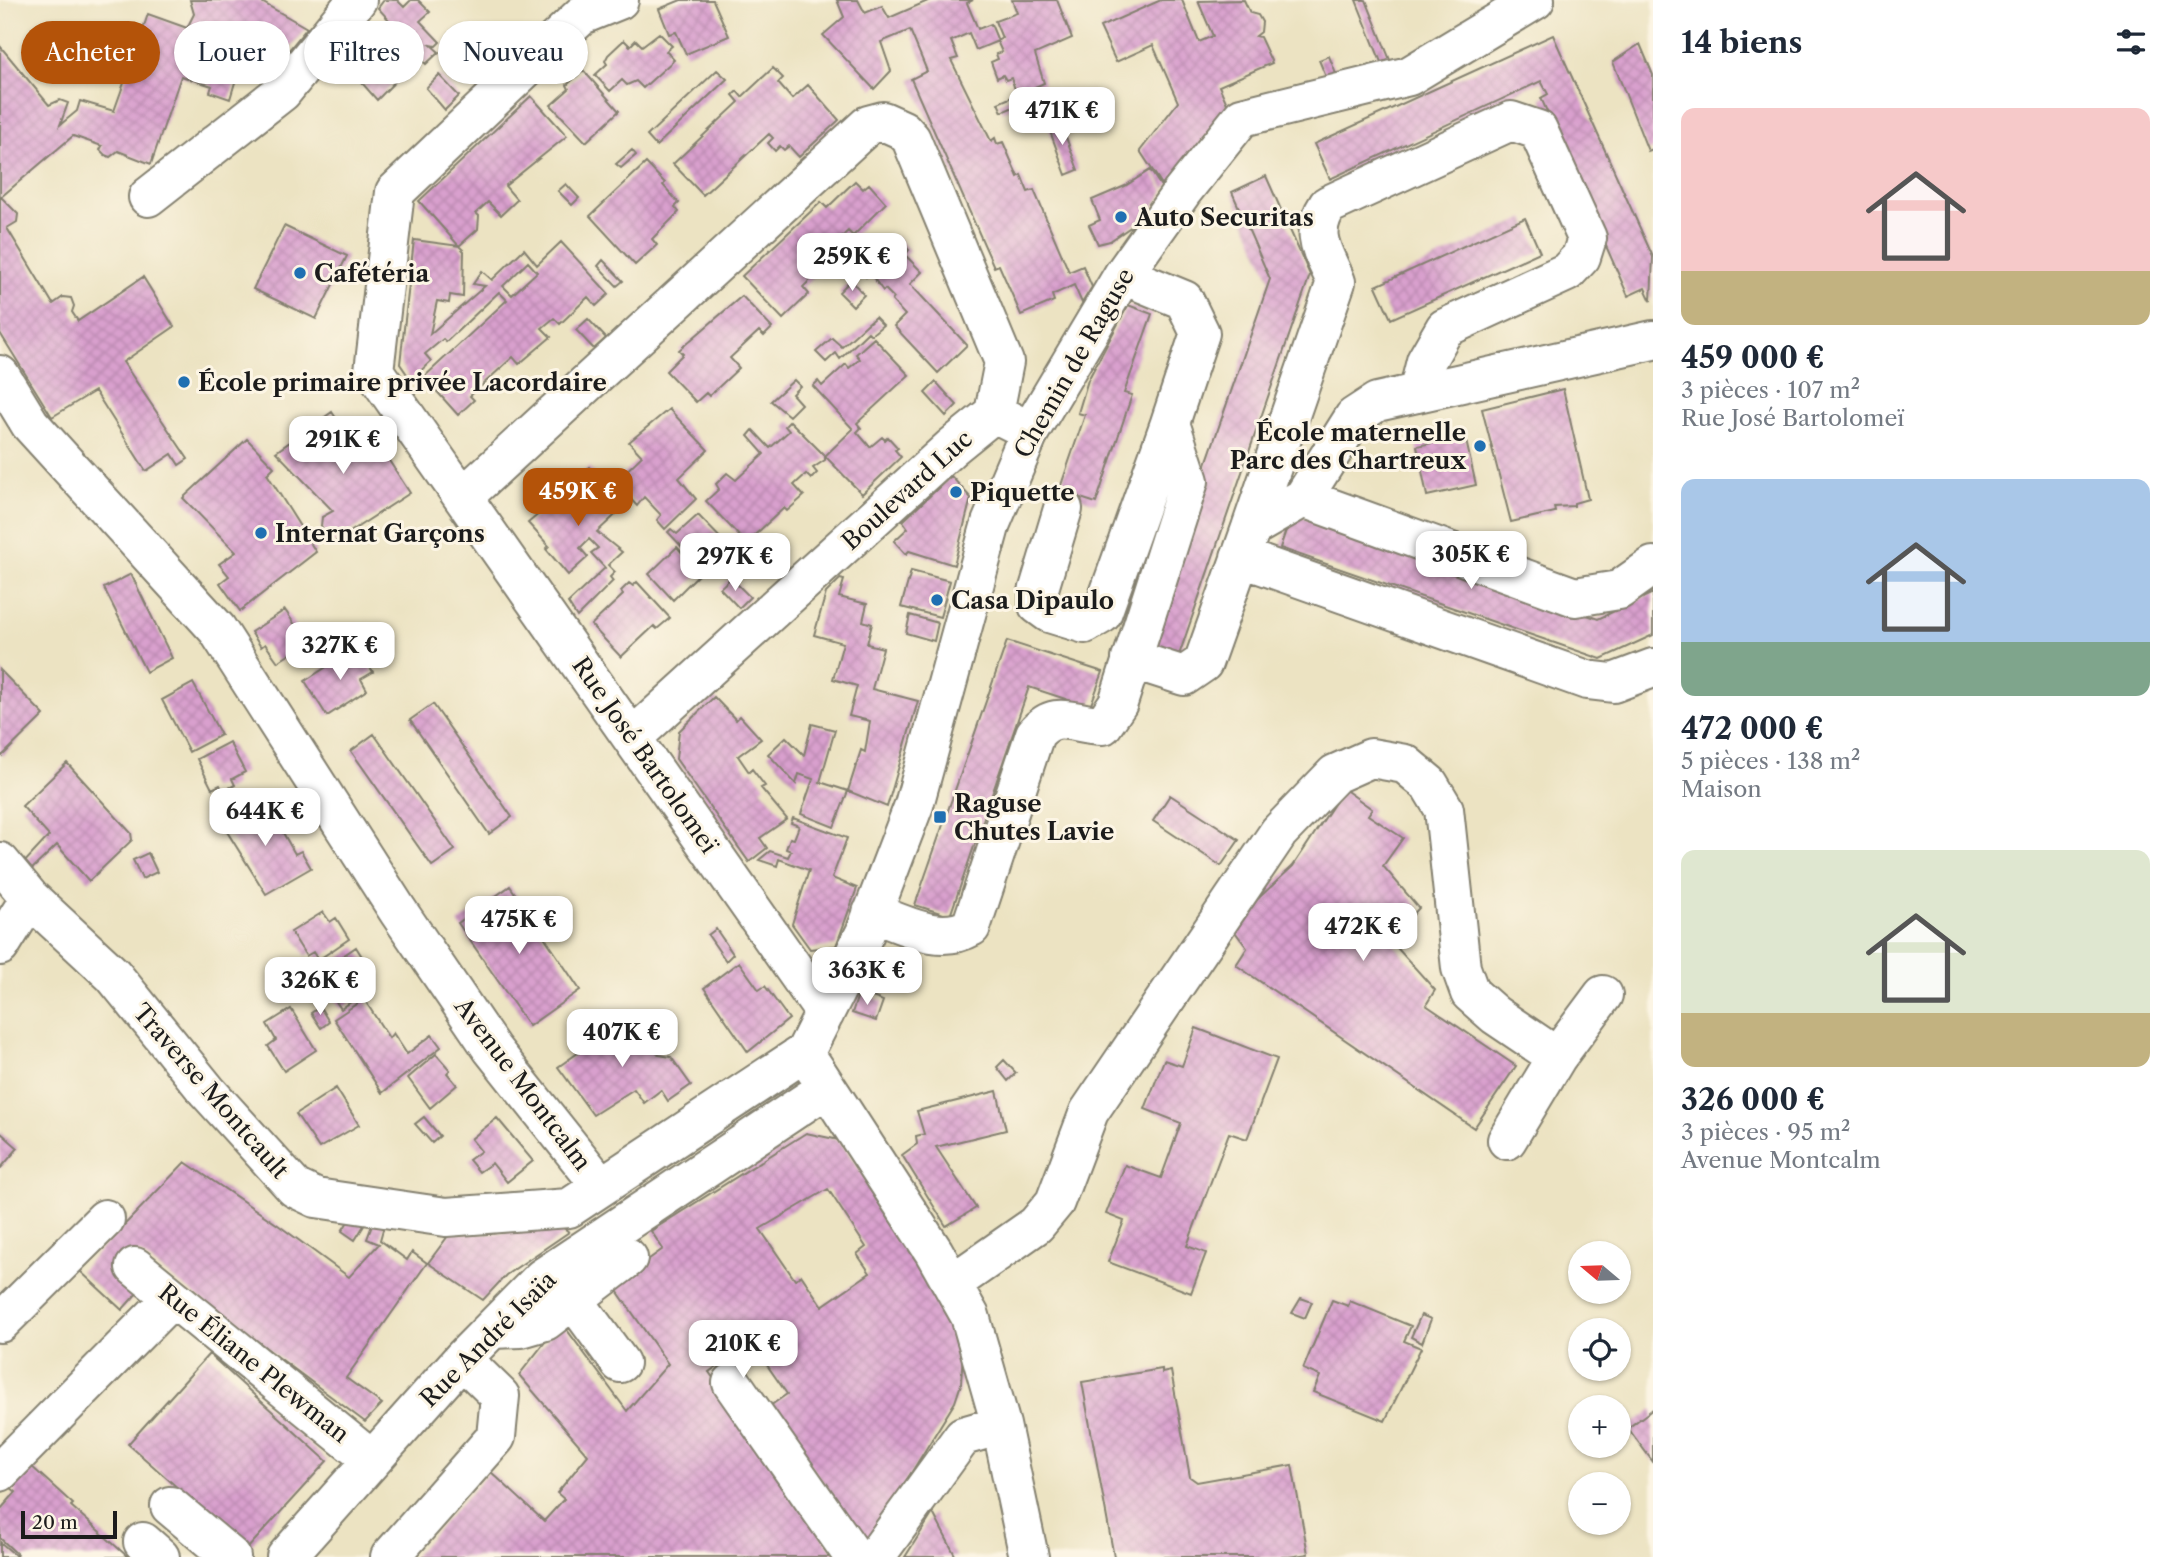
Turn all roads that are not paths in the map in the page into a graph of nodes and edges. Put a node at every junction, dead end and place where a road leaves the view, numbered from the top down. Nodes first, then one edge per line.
1 (357, 0) edge
2 (619, 0) edge
3 (1535, 0) edge
4 (148, 197) dead end
5 (1123, 275) junction
6 (1653, 340) edge
7 (0, 375) edge
8 (1418, 394) junction
9 (994, 413) junction
10 (1170, 423) junction
11 (1030, 431) junction
12 (464, 496) junction
13 (1303, 498) junction
14 (1063, 509) dead end
15 (1245, 542) junction
16 (1653, 566) edge
17 (1132, 659) junction
18 (1653, 668) edge
19 (633, 737) junction
20 (0, 862) edge
21 (30, 898) junction
22 (872, 913) junction
23 (0, 946) edge
24 (1603, 995) dead end
25 (825, 1013) junction
26 (805, 1052) junction
27 (1558, 1057) junction
28 (827, 1088) junction
29 (1507, 1140) dead end
30 (601, 1186) junction
31 (105, 1219) dead end
32 (628, 1258) dead end
33 (135, 1267) dead end
34 (953, 1283) junction
35 (172, 1298) junction
36 (573, 1299) junction
37 (0, 1323) edge
38 (492, 1329) junction
39 (462, 1359) junction
40 (620, 1363) dead end
41 (732, 1382) dead end
42 (1001, 1425) junction
43 (372, 1460) junction
44 (0, 1472) edge
45 (170, 1506) dead end
46 (231, 1557) edge
47 (286, 1557) edge
48 (390, 1557) edge
49 (854, 1557) edge
50 (875, 1557) edge
51 (1029, 1557) edge

1 - 4 street
2 - 12 street, Rue José Bartolomeï
3 - 5 street, Chemin de Raguse
5 - 10 street
5 - 11 street, Chemin de Raguse
6 - 8 street
7 - 30 street, Avenue Montcalm
8 - 13 street
8 - 15 street
9 - 11 street
9 - 12 street
9 - 19 street, Boulevard Luc
10 - 14 street
10 - 17 street
11 - 22 street, Chemin de Raguse
12 - 19 street, Rue José Bartolomeï
13 - 15 street
13 - 16 street
15 - 17 street
15 - 18 street
17 - 22 street
19 - 25 street, Rue José Bartolomeï
20 - 21 street, Traverse Montcault
21 - 23 street
21 - 30 street, Traverse Montcault
22 - 25 street, Chemin de Raguse
24 - 27 street
25 - 26 street, Chemin de Raguse
26 - 28 street
26 - 30 street, Traverse Montcault
27 - 29 street
27 - 34 street
28 - 34 street
28 - 38 street, Rue André Isaïa
31 - 37 street
32 - 36 street
33 - 35 street, Rue Éliane Plewman
34 - 42 street
35 - 43 street, Rue Éliane Plewman
35 - 44 street
36 - 38 street
36 - 40 street
38 - 39 street, Rue André Isaïa
39 - 43 street, Rue André Isaïa
39 - 48 street
41 - 49 street
42 - 50 street
42 - 51 street
43 - 47 street, Rue André Isaïa
45 - 46 street

